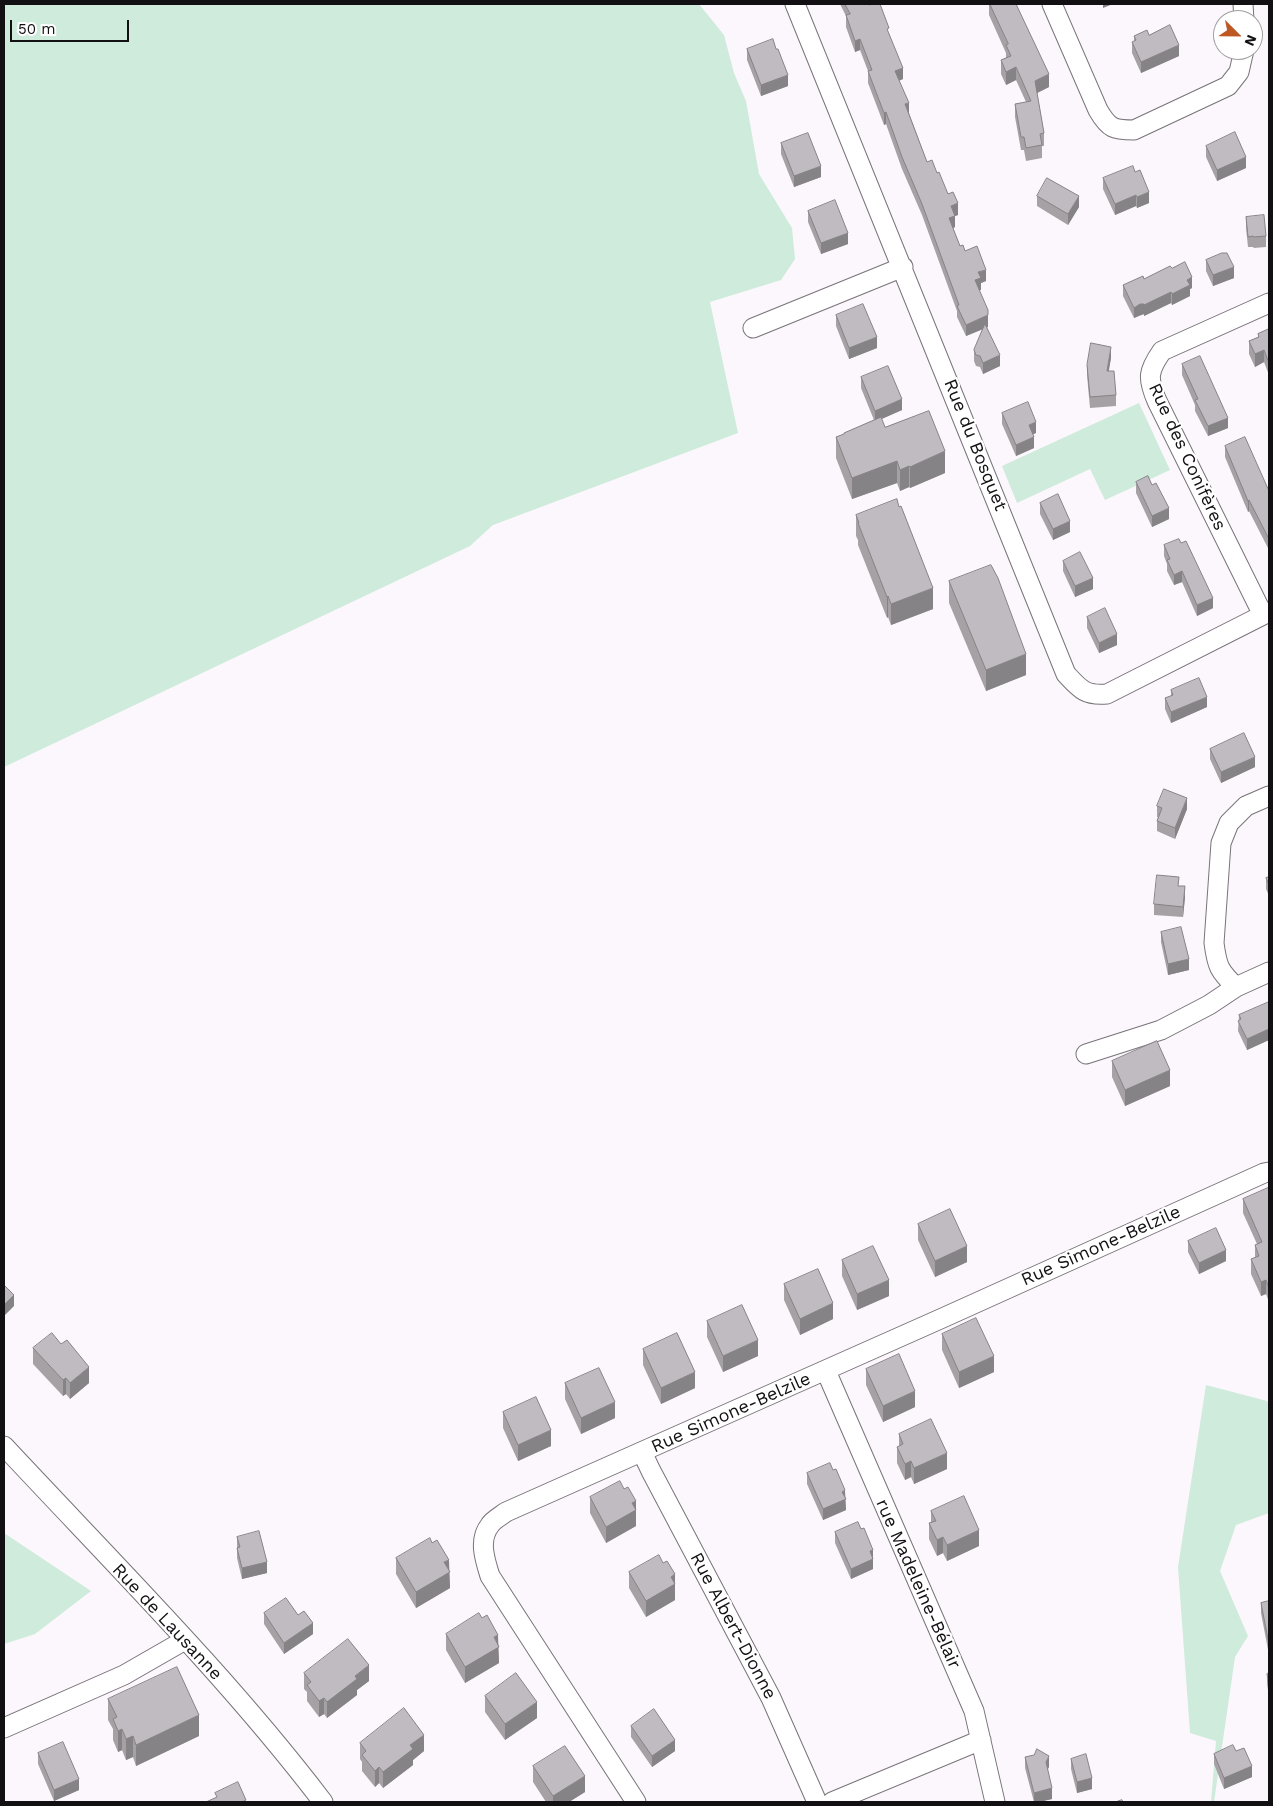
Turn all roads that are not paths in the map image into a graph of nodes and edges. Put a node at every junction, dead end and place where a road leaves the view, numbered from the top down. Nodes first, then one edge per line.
1 (795, 4) edge
2 (1052, 4) edge
3 (1242, 60) edge
4 (903, 267) junction
5 (1269, 303) edge
6 (753, 328) dead end
7 (1266, 613) edge
8 (1269, 796) edge
9 (1269, 972) edge
10 (1236, 987) junction
11 (1086, 1054) dead end
12 (1269, 1172) edge
13 (826, 1371) junction
14 (4, 1446) edge
15 (642, 1452) junction
16 (185, 1640) junction
17 (4, 1728) edge
18 (981, 1740) junction
19 (323, 1802) edge
20 (636, 1802) edge
21 (816, 1802) edge
22 (832, 1802) edge
23 (996, 1802) edge

1 - 4 street, Rue du Bosquet
2 - 3 street
4 - 6 street
4 - 7 street, Rue du Bosquet
5 - 7 street, Rue des Conifères
8 - 10 street
9 - 10 street
10 - 11 street
12 - 13 street, Rue Simone-Belzile
13 - 15 street, Rue Simone-Belzile
13 - 18 street, rue Madeleine-Bélair
14 - 16 street, Rue de Lausanne
15 - 20 street, Rue Simone-Belzile
15 - 21 street, Rue Albert-Dionne
16 - 17 street
16 - 19 street, Rue de Lausanne
18 - 22 street
18 - 23 street, rue Madeleine-Bélair

